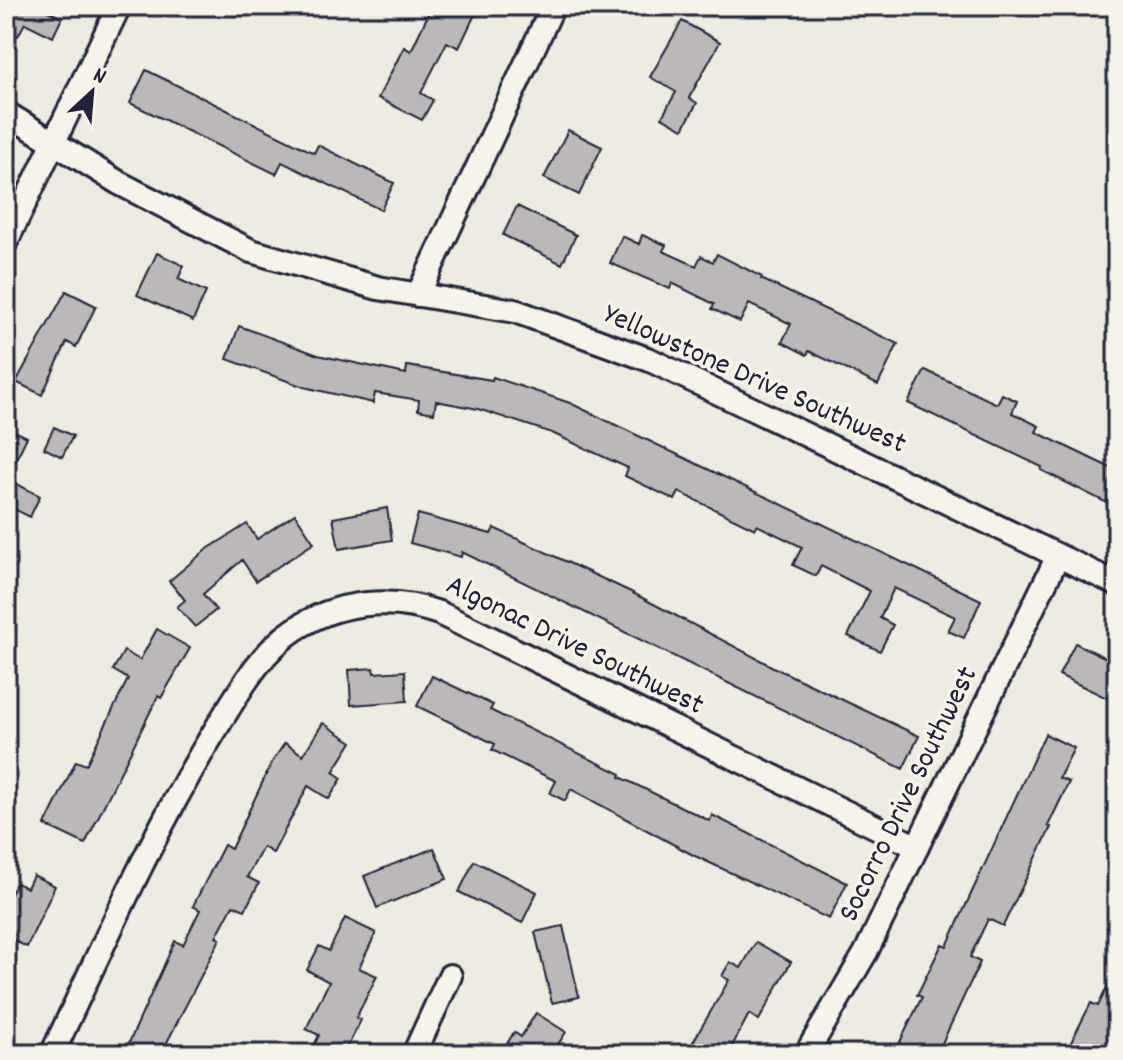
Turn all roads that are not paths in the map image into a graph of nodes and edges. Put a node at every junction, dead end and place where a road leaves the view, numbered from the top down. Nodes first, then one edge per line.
1 (119, 6) edge
2 (553, 6) edge
3 (6, 113) edge
4 (52, 144) junction
5 (6, 242) edge
6 (418, 295) junction
7 (1058, 556) junction
8 (1117, 584) edge
9 (917, 847) junction
10 (450, 976) dead end
11 (52, 1054) edge
12 (414, 1054) edge
13 (806, 1054) edge

1 - 4 street
2 - 6 street
3 - 4 street, Yellowstone Drive Southwest
4 - 5 street
4 - 6 street, Yellowstone Drive Southwest
6 - 7 street, Yellowstone Drive Southwest
7 - 8 street, Yellowstone Drive Southwest
7 - 9 street, Socorro Drive Southwest
9 - 11 street, Algonac Drive Southwest
9 - 13 street, Socorro Drive Southwest
10 - 12 street

